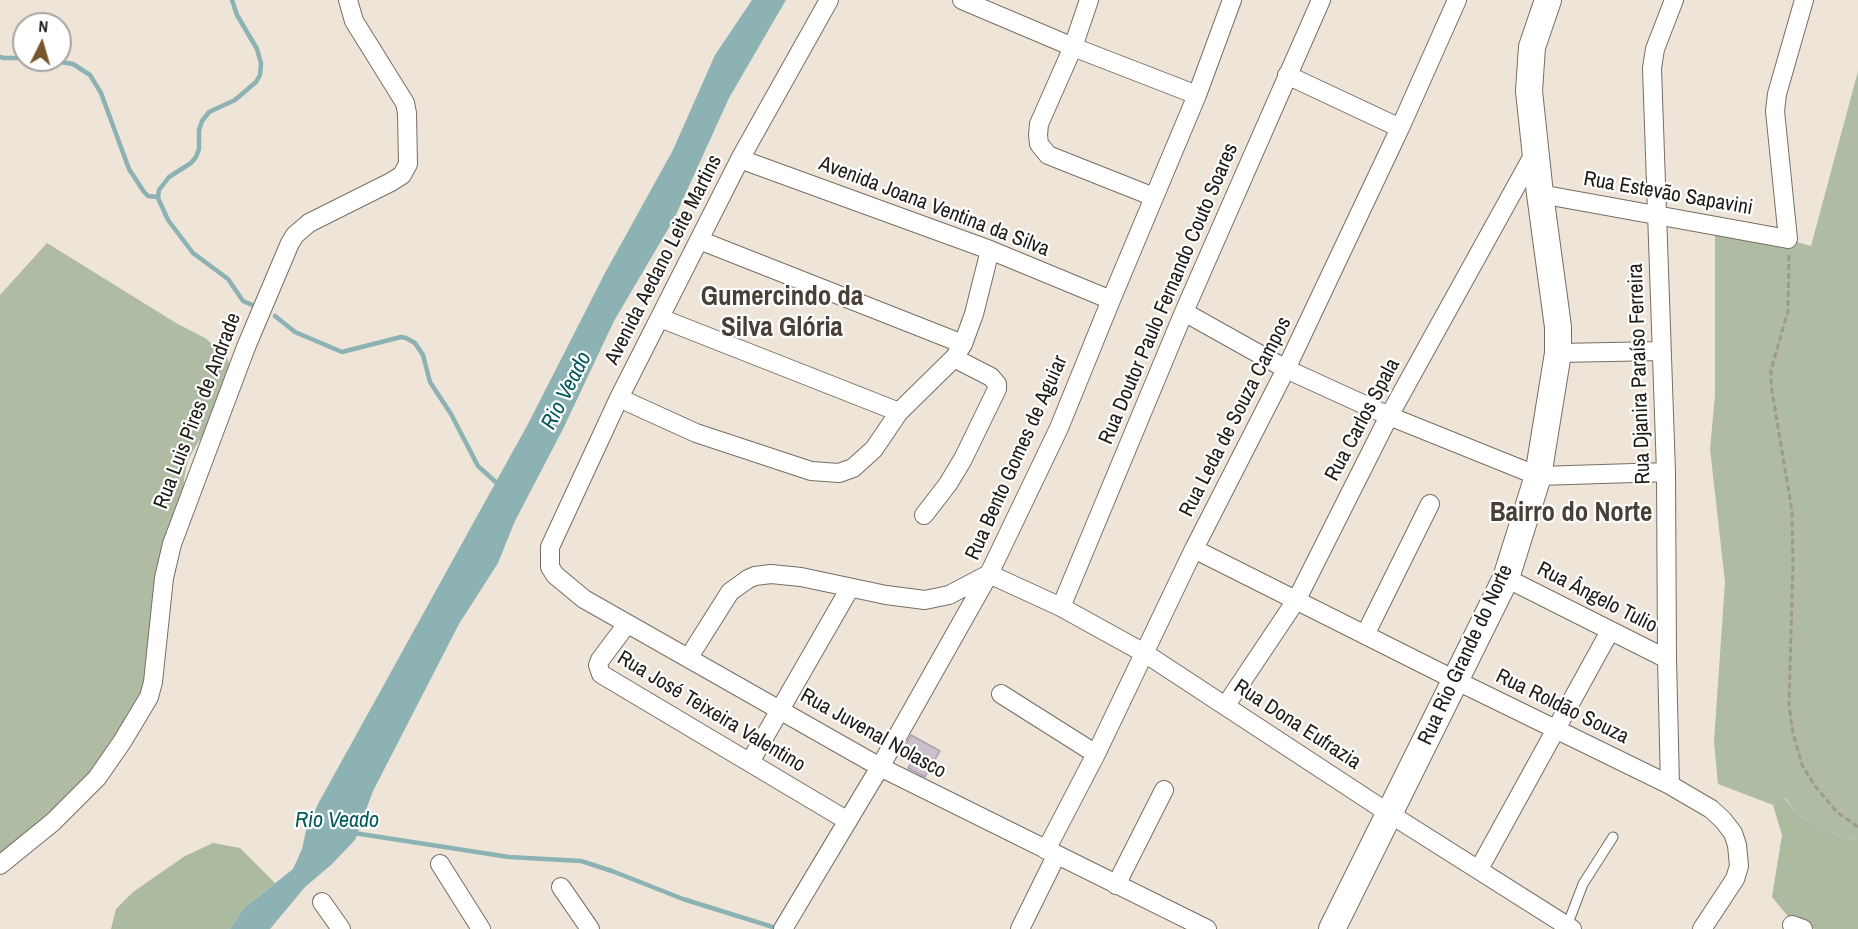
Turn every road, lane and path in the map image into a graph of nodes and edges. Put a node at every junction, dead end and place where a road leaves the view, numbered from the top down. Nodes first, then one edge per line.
1 (348, 0) edge
2 (829, 0) edge
3 (1089, 0) edge
4 (1232, 0) edge
5 (1321, 0) edge
6 (1457, 0) edge
7 (1548, 0) edge
8 (1674, 0) edge
9 (1804, 0) edge
10 (967, 1) edge
11 (1073, 47) junction
12 (1287, 75) junction
13 (1197, 95) junction
14 (1400, 128) junction
15 (1535, 152) junction
16 (740, 159) junction
17 (1540, 194) junction
18 (1154, 197) junction
19 (1658, 215) junction
20 (1788, 238) junction
21 (699, 240) junction
22 (990, 250) junction
23 (1111, 300) junction
24 (1184, 312) junction
25 (660, 318) junction
26 (958, 351) junction
27 (1661, 351) junction
28 (1558, 353) junction
29 (1286, 369) junction
30 (619, 398) junction
31 (899, 412) junction
32 (1389, 416) junction
33 (1666, 472) junction
34 (1538, 476) junction
35 (1430, 504) dead end
36 (924, 514) dead end
37 (550, 547) joint
38 (1194, 549) junction
39 (989, 574) junction
40 (1506, 578) junction
41 (850, 588) junction
42 (1297, 599) junction
43 (1061, 607) junction
44 (627, 624) junction
45 (1610, 631) junction
46 (1365, 635) junction
47 (1146, 654) junction
48 (689, 657) junction
49 (1667, 659) junction
50 (1455, 680) junction
51 (1001, 694) dead end
52 (1226, 705) junction
53 (781, 709) junction
54 (1556, 730) junction
55 (1096, 754) junction
56 (750, 762) junction
57 (880, 767) junction
58 (1670, 785) junction
59 (1164, 790) dead end
60 (1390, 814) junction
61 (849, 821) junction
62 (1858, 826) edge
63 (1613, 837) dead end
64 (1051, 853) junction
65 (440, 864) dead end
66 (0, 865) edge
67 (1479, 869) junction
68 (1116, 885) junction
69 (561, 886) dead end
70 (322, 902) dead end
71 (1569, 927) edge
72 (341, 929) edge
73 (481, 929) edge
74 (590, 929) edge
75 (783, 929) edge
76 (1020, 929) edge
77 (1207, 929) edge
78 (1332, 929) edge
79 (1702, 929) edge

1 - 66 street, Rua Luis Pires de Andrade
2 - 16 street, Avenida Aedano Leite Martins
3 - 11 street
4 - 13 street, Rua Bento Gomes de Aguiar
5 - 12 street, Rua Doutor Paulo Fernando Couto Soares
6 - 14 street, Rua Leda de Souza Campos
7 - 15 main road, Rua Rio Grande do Norte
8 - 19 street, Rua Djanira Paraíso Ferreira
9 - 20 street
10 - 11 street
11 - 13 street
11 - 18 street
12 - 14 street
12 - 24 street, Rua Doutor Paulo Fernando Couto Soares
13 - 18 street, Rua Bento Gomes de Aguiar
14 - 29 street, Rua Leda de Souza Campos
15 - 17 main road, Rua Rio Grande do Norte
15 - 32 street, Rua Carlos Spala
16 - 21 street, Avenida Aedano Leite Martins
16 - 22 street, Avenida Joana Ventina da Silva
17 - 19 street, Rua Estevão Sapavini
17 - 28 main road, Rua Rio Grande do Norte
18 - 23 street, Rua Bento Gomes de Aguiar
19 - 20 street, Rua Estevão Sapavini
19 - 27 street, Rua Djanira Paraíso Ferreira
20 - 62 path
21 - 25 street, Avenida Aedano Leite Martins
21 - 26 street
22 - 23 street, Avenida Joana Ventina da Silva
22 - 26 street
23 - 39 street, Rua Bento Gomes de Aguiar
24 - 29 street
24 - 43 street, Rua Doutor Paulo Fernando Couto Soares
25 - 30 street, Avenida Aedano Leite Martins
25 - 31 street
26 - 31 street
26 - 36 street
27 - 28 street
27 - 33 street, Rua Djanira Paraíso Ferreira
28 - 34 main road, Rua Rio Grande do Norte
29 - 32 street
29 - 38 street, Rua Leda de Souza Campos
30 - 31 street
30 - 37 street, Avenida Aedano Leite Martins
32 - 34 street
32 - 42 street, Rua Carlos Spala
33 - 34 street
33 - 49 street, Rua Djanira Paraíso Ferreira
34 - 40 main road, Rua Rio Grande do Norte
35 - 46 street
37 - 44 street, Rua Juvenal Nolasco
38 - 42 street, Rua Roldão Souza
38 - 47 street, Rua Leda de Souza Campos
39 - 41 street
39 - 43 street, Rua Dona Eufrazia
39 - 57 street, Rua Bento Gomes de Aguiar
40 - 45 street, Rua Ângelo Tulio
40 - 50 main road, Rua Rio Grande do Norte
41 - 48 street
41 - 53 street
42 - 46 street, Rua Roldão Souza
42 - 52 street, Rua Carlos Spala
43 - 47 street, Rua Dona Eufrazia
44 - 48 street, Rua Juvenal Nolasco
44 - 56 street, Rua José Teixeira Valentino
45 - 49 street, Rua Ângelo Tulio
45 - 54 street
46 - 50 street, Rua Roldão Souza
47 - 52 street, Rua Dona Eufrazia
47 - 55 street, Rua Leda de Souza Campos
48 - 53 street, Rua Juvenal Nolasco
49 - 58 street, Rua Djanira Paraíso Ferreira
50 - 54 street, Rua Roldão Souza
50 - 60 main road, Rua Rio Grande do Norte
51 - 55 street
52 - 60 street, Rua Dona Eufrazia
53 - 56 street
53 - 57 street, Rua Juvenal Nolasco
54 - 58 street, Rua Roldão Souza
54 - 67 street
55 - 64 street, Rua Leda de Souza Campos
56 - 61 street, Rua José Teixeira Valentino
57 - 61 street, Rua Bento Gomes de Aguiar
57 - 64 street, Rua Juvenal Nolasco
58 - 79 street, Rua Roldão Souza
59 - 68 street
60 - 67 street, Rua Dona Eufrazia
60 - 78 main road, Rua Rio Grande do Norte
61 - 75 street, Rua Bento Gomes de Aguiar
63 - 71 lane
64 - 68 street, Rua Juvenal Nolasco
64 - 76 street, Rua Leda de Souza Campos
65 - 73 street
67 - 71 street, Rua Dona Eufrazia
68 - 77 street, Rua Juvenal Nolasco
69 - 74 street
70 - 72 street

